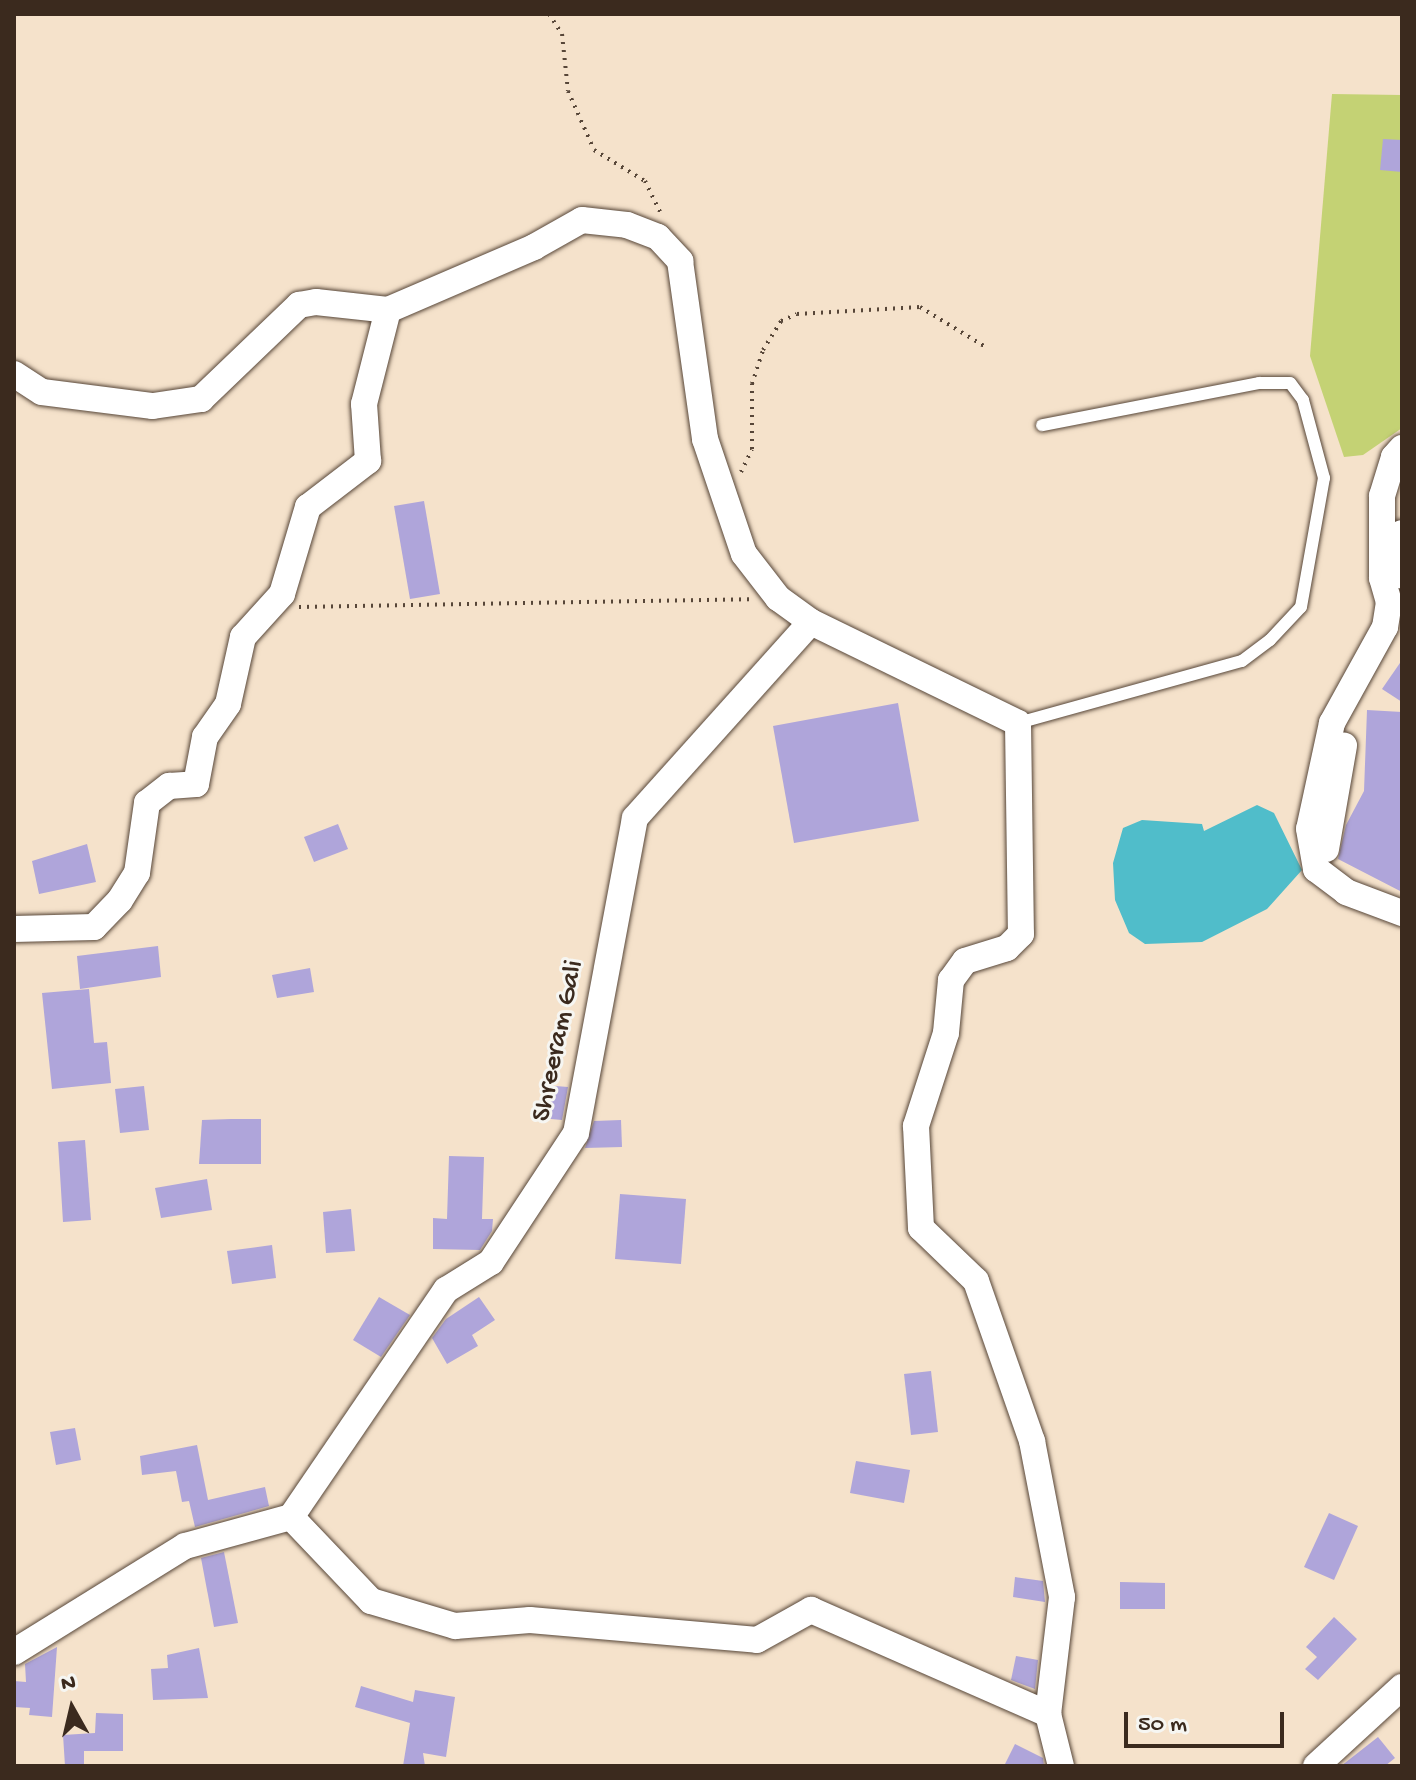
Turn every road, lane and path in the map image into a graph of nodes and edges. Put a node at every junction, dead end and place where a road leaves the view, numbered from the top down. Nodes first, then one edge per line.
1 (549, 14) edge
2 (658, 237) junction
3 (388, 310) junction
4 (984, 346) dead end
5 (14, 374) edge
6 (1042, 425) dead end
7 (1402, 448) edge
8 (726, 503) junction
9 (1402, 533) edge
10 (1402, 576) edge
11 (778, 598) junction
12 (273, 607) junction
13 (811, 622) junction
14 (1402, 629) edge
15 (1018, 723) junction
16 (1326, 849) dead end
17 (1402, 913) edge
18 (14, 929) edge
19 (291, 1517) junction
20 (14, 1652) edge
21 (1402, 1687) edge
22 (1048, 1714) junction
23 (1061, 1766) edge
24 (1316, 1766) edge

1 - 2 path
2 - 3 street
2 - 8 street
3 - 5 street
3 - 12 street
4 - 8 path
6 - 15 lane
7 - 17 street
8 - 11 street
9 - 10 street
11 - 12 path
11 - 13 street
12 - 18 street
13 - 15 street
13 - 19 street, Shreeram Gali
14 - 16 street
15 - 22 street
19 - 20 street
19 - 22 street
21 - 24 street
22 - 23 street

